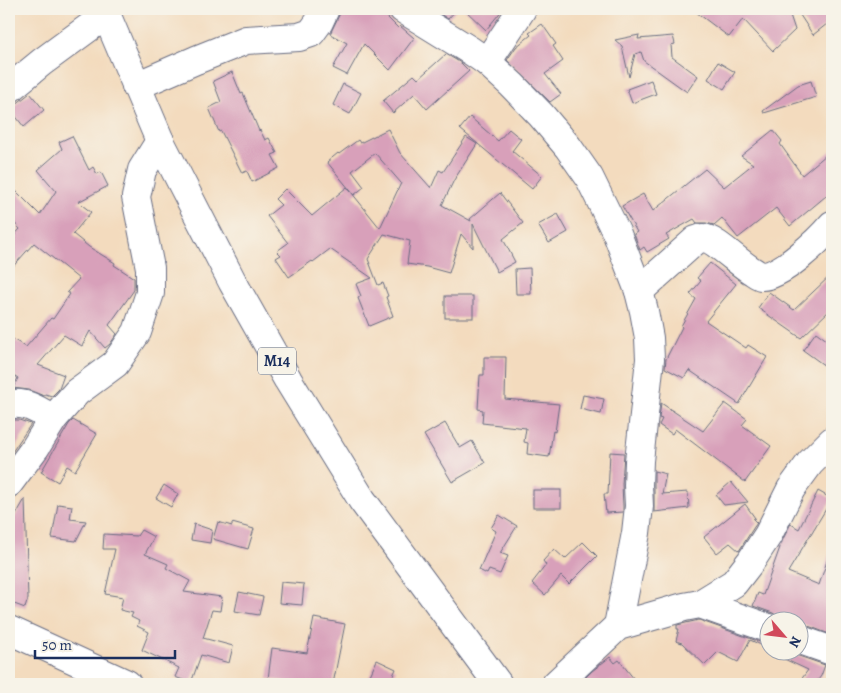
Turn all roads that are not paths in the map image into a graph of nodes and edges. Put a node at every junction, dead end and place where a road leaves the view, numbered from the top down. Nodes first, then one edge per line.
1 (325, 9) edge
2 (403, 9) edge
3 (522, 9) edge
4 (105, 12) edge
5 (487, 62) junction
6 (136, 86) junction
7 (9, 89) edge
8 (160, 141) junction
9 (832, 225) edge
10 (639, 291) junction
11 (9, 405) edge
12 (53, 419) junction
13 (832, 441) edge
14 (9, 483) edge
15 (700, 604) junction
16 (758, 624) edge
17 (618, 626) junction
18 (9, 630) edge
19 (808, 643) edge
20 (832, 651) edge
21 (127, 684) edge
22 (498, 684) edge
23 (556, 684) edge

1 - 6 main road
2 - 5 main road
3 - 5 main road
4 - 6 main road, M14
4 - 7 main road
5 - 10 main road
6 - 8 main road, M14
8 - 12 main road
8 - 22 main road, M14
9 - 10 main road
10 - 17 main road
11 - 12 main road
12 - 14 main road
13 - 15 main road
15 - 16 main road
15 - 17 main road
17 - 23 main road
18 - 21 main road
19 - 20 main road

